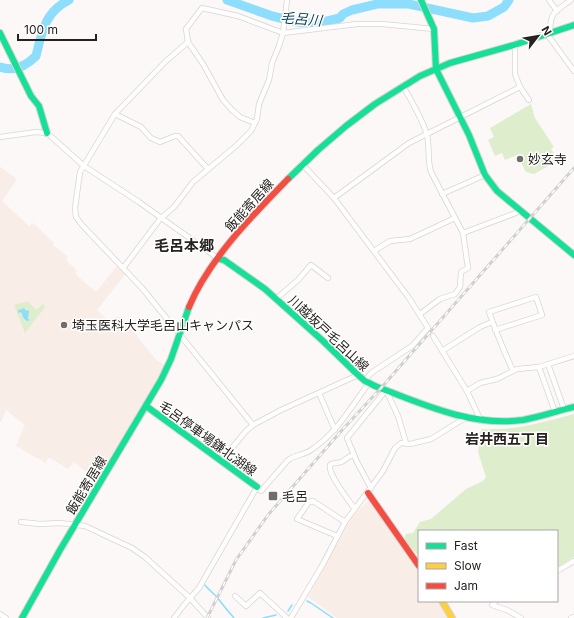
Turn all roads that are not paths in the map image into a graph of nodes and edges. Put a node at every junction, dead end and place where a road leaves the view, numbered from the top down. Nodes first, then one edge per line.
1 (287, 0) edge
2 (422, 0) edge
3 (549, 0) edge
4 (571, 0) edge
5 (557, 11) junction
6 (574, 25) edge
7 (434, 26) junction
8 (283, 31) junction
9 (0, 33) edge
10 (548, 33) junction
11 (188, 42) junction
12 (515, 45) junction
13 (436, 68) junction
14 (574, 71) edge
15 (403, 86) junction
16 (520, 87) junction
17 (528, 100) dead end
18 (115, 114) junction
19 (460, 117) junction
20 (255, 123) junction
21 (46, 133) junction
22 (426, 134) junction
23 (0, 137) edge
24 (302, 164) junction
25 (84, 166) junction
26 (208, 169) junction
27 (485, 175) junction
28 (442, 194) junction
29 (334, 198) junction
30 (521, 211) junction
31 (160, 218) junction
32 (454, 218) junction
33 (462, 233) junction
34 (374, 251) junction
35 (574, 255) edge
36 (219, 259) junction
37 (124, 268) junction
38 (328, 278) dead end
39 (276, 299) junction
40 (420, 314) junction
41 (492, 322) junction
42 (495, 330) junction
43 (180, 335) junction
44 (433, 336) dead end
45 (442, 351) junction
46 (574, 356) edge
47 (548, 364) junction
48 (539, 367) junction
49 (513, 371) junction
50 (358, 375) junction
51 (367, 382) junction
52 (386, 390) junction
53 (467, 391) junction
54 (319, 393) junction
55 (146, 406) junction
56 (574, 407) edge
57 (564, 409) junction
58 (555, 412) junction
59 (465, 418) junction
60 (481, 421) junction
61 (253, 425) junction
62 (335, 430) junction
63 (406, 443) junction
64 (353, 455) junction
65 (221, 461) junction
66 (257, 488) junction
67 (369, 491) junction
68 (354, 508) junction
69 (21, 522) dead end
70 (345, 522) junction
71 (75, 525) junction
72 (337, 536) junction
73 (574, 561) edge
74 (418, 564) edge
75 (558, 570) edge
76 (235, 596) dead end
77 (190, 598) junction
78 (443, 602) edge
79 (495, 602) edge
80 (0, 614) edge
81 (574, 617) edge
82 (6, 618) edge
83 (22, 618) edge
84 (174, 618) edge
85 (208, 618) edge
86 (287, 618) edge
87 (291, 618) edge
88 (452, 618) edge
89 (521, 618) edge
90 (571, 618) edge

1 - 8 street
2 - 7 main road
3 - 5 street
4 - 5 street
5 - 10 street
6 - 10 main road, 飯能寄居線
7 - 8 street
7 - 13 main road
8 - 11 street
8 - 20 street
9 - 21 main road
10 - 12 main road, 飯能寄居線
10 - 14 street
11 - 18 street
11 - 20 street
12 - 13 main road, 飯能寄居線
12 - 16 street
13 - 15 main road, 飯能寄居線
13 - 19 main road
15 - 22 street
15 - 24 main road, 飯能寄居線
16 - 17 street
16 - 19 street
18 - 25 street
18 - 26 street
19 - 22 street
19 - 27 main road
20 - 26 street
21 - 23 street
21 - 25 street
22 - 28 street
22 - 29 street
24 - 29 street
24 - 36 main road, 飯能寄居線
25 - 31 street
25 - 37 street
26 - 31 street
27 - 28 street
27 - 30 main road
28 - 32 street
29 - 34 street
30 - 33 street
30 - 35 main road
31 - 36 street
31 - 37 street
32 - 33 street
32 - 34 street
33 - 40 street
34 - 40 street
36 - 39 main road, 川越坂戸毛呂山線
36 - 43 main road, 飯能寄居線
37 - 43 street
38 - 39 street
39 - 50 main road, 川越坂戸毛呂山線
40 - 51 street
41 - 42 street
41 - 42 street
41 - 45 street
42 - 49 street
43 - 55 main road, 飯能寄居線
43 - 61 street
44 - 45 street
45 - 53 street
46 - 47 street
47 - 48 street
47 - 57 street
48 - 49 street
48 - 58 street
49 - 53 street
50 - 51 main road, 川越坂戸毛呂山線
50 - 54 street
51 - 52 main road, 川越坂戸毛呂山線
51 - 62 street
52 - 59 main road, 川越坂戸毛呂山線
52 - 63 street
52 - 64 street
53 - 60 street
54 - 61 street
54 - 62 street
55 - 65 main road, 毛呂停車場鎌北湖線
55 - 71 main road, 飯能寄居線
56 - 57 main road, 川越坂戸毛呂山線
57 - 58 main road, 川越坂戸毛呂山線
58 - 60 main road, 川越坂戸毛呂山線
59 - 60 main road, 川越坂戸毛呂山線
59 - 63 street
61 - 65 street
62 - 66 street
63 - 67 street
64 - 67 street
64 - 68 street
65 - 66 main road, 毛呂停車場鎌北湖線
66 - 77 street
67 - 68 street
67 - 74 main road
68 - 70 street
69 - 71 street
70 - 72 street
70 - 72 street
71 - 77 street
71 - 83 main road, 飯能寄居線
72 - 87 street
73 - 75 street
76 - 86 street
77 - 84 street
77 - 85 street
78 - 88 main road
79 - 89 street
80 - 82 street
81 - 90 street

